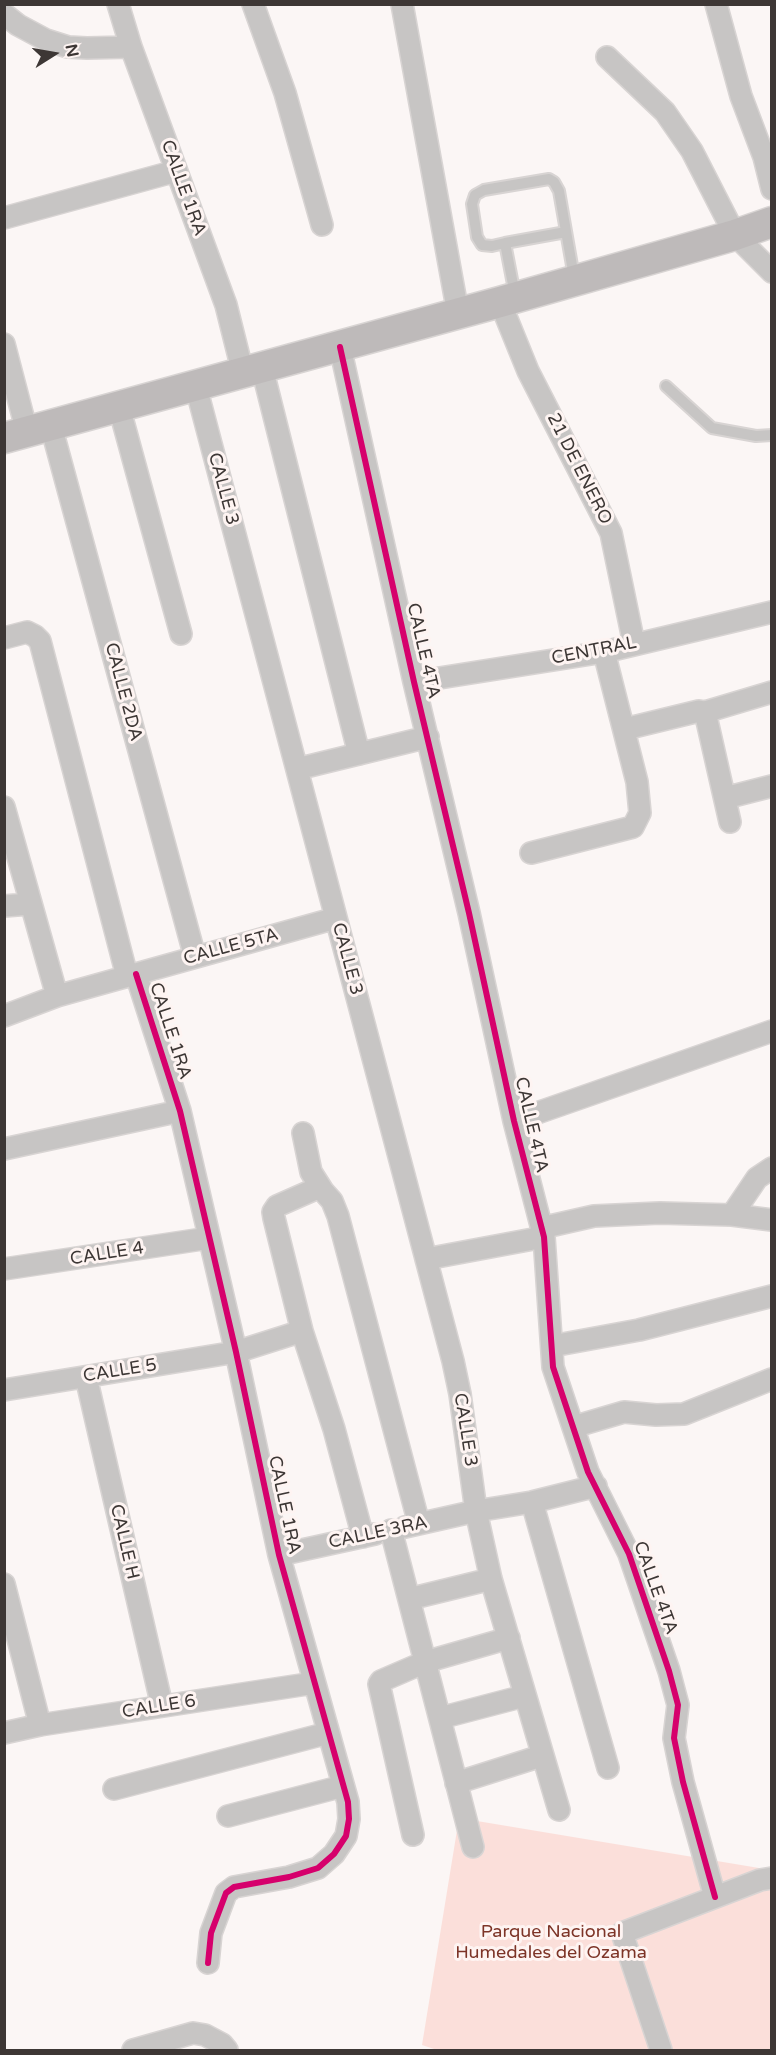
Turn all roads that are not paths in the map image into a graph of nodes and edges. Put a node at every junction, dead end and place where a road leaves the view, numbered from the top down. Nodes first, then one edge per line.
1 (118, 4) edge
2 (253, 4) edge
3 (402, 4) edge
4 (716, 4) edge
5 (4, 14) edge
6 (131, 47) junction
7 (607, 57) dead end
8 (176, 171) junction
9 (771, 189) edge
10 (4, 218) edge
11 (771, 222) edge
12 (322, 225) dead end
13 (566, 232) junction
14 (735, 235) junction
15 (505, 243) junction
16 (771, 272) edge
17 (574, 281) junction
18 (507, 300) junction
19 (458, 313) junction
20 (4, 344) edge
21 (340, 347) junction
22 (253, 370) junction
23 (666, 386) dead end
24 (196, 387) junction
25 (119, 408) junction
26 (28, 432) edge
27 (771, 435) edge
28 (771, 612) edge
29 (181, 634) dead end
30 (4, 638) edge
31 (633, 644) junction
32 (604, 652) junction
33 (414, 682) junction
34 (771, 692) edge
35 (705, 712) junction
36 (625, 729) junction
37 (428, 737) junction
38 (359, 754) junction
39 (297, 769) junction
40 (771, 786) edge
41 (725, 798) junction
42 (4, 807) edge
43 (730, 822) dead end
44 (531, 853) dead end
45 (30, 904) junction
46 (4, 906) edge
47 (336, 918) junction
48 (195, 957) junction
49 (131, 975) junction
50 (57, 996) junction
51 (4, 1016) edge
52 (771, 1031) edge
53 (180, 1111) junction
54 (514, 1121) junction
55 (303, 1133) dead end
56 (4, 1149) edge
57 (771, 1168) edge
58 (320, 1187) junction
59 (732, 1215) junction
60 (771, 1220) edge
61 (543, 1233) junction
62 (209, 1238) junction
63 (426, 1259) junction
64 (4, 1269) edge
65 (771, 1296) edge
66 (302, 1331) junction
67 (552, 1346) junction
68 (236, 1352) junction
69 (86, 1377) junction
70 (771, 1379) edge
71 (4, 1390) edge
72 (573, 1427) junction
73 (596, 1486) junction
74 (532, 1502) junction
75 (476, 1511) junction
76 (418, 1524) junction
77 (391, 1530) junction
78 (363, 1537) junction
79 (279, 1555) junction
80 (491, 1579) junction
81 (4, 1584) edge
82 (409, 1599) junction
83 (509, 1638) junction
84 (425, 1662) junction
85 (314, 1683) junction
86 (524, 1696) junction
87 (162, 1706) junction
88 (440, 1718) junction
89 (40, 1725) junction
90 (4, 1733) edge
91 (328, 1733) junction
92 (542, 1756) junction
93 (608, 1768) dead end
94 (456, 1783) junction
95 (343, 1786) junction
96 (114, 1789) dead end
97 (559, 1810) dead end
98 (228, 1816) dead end
99 (413, 1835) dead end
100 (473, 1847) dead end
101 (771, 1878) edge
102 (715, 1897) junction
103 (208, 1963) dead end
104 (225, 2047) edge
105 (133, 2050) edge
106 (661, 2050) edge

1 - 6 street, CALLE 1RA
2 - 12 street
3 - 19 street
4 - 9 street
5 - 6 street
6 - 8 street, CALLE 1RA
7 - 14 street
8 - 10 street
8 - 22 street, CALLE 1RA
11 - 14 main road
13 - 15 lane
13 - 15 lane
13 - 17 lane
14 - 16 street
14 - 17 main road
15 - 18 lane
17 - 18 main road
18 - 19 main road
18 - 31 street, 21 DE ENERO
19 - 21 main road
20 - 26 street, CALLE 2DA
21 - 22 main road
21 - 33 street, CALLE 4TA
22 - 24 main road
22 - 38 street, CALLE 1RA
23 - 27 lane
24 - 25 main road
24 - 39 street, CALLE 3
25 - 26 main road
25 - 29 street
26 - 48 street, CALLE 2DA
28 - 31 street, CENTRAL
30 - 49 street, CALLE 1RA
31 - 32 street, CENTRAL
32 - 33 street, CENTRAL
32 - 36 street
33 - 37 street, CALLE 4TA
34 - 35 street
35 - 36 street
35 - 41 street
36 - 44 street
37 - 38 street
37 - 54 street, CALLE 4TA
38 - 39 street
39 - 47 street, CALLE 3
40 - 41 street
41 - 43 street
42 - 45 street
45 - 46 street
45 - 50 street
47 - 48 street, CALLE 5TA
47 - 63 street, CALLE 3
48 - 49 street, CALLE 5TA
49 - 50 street, CALLE 5TA
49 - 53 street, CALLE 1RA
50 - 51 street, CALLE 5TA
52 - 54 street
53 - 56 street
53 - 62 street, CALLE 1RA
54 - 61 street, CALLE 4TA
55 - 58 street
57 - 59 street
58 - 66 street
58 - 76 street
59 - 60 street
59 - 61 street
61 - 63 street
61 - 67 street, CALLE 4TA
62 - 64 street, CALLE 4
62 - 68 street, CALLE 1RA
63 - 75 street, CALLE 3
65 - 67 street
66 - 68 street, CALLE 5
66 - 78 street
67 - 72 street, CALLE 4TA
68 - 69 street, CALLE 5
68 - 79 street, CALLE 1RA
69 - 71 street, CALLE 5
69 - 87 street, CALLE H
70 - 72 street
72 - 73 street, CALLE 4TA
73 - 74 street, CALLE 3RA
73 - 102 street, CALLE 4TA
74 - 75 street, CALLE 3RA
74 - 93 street
75 - 76 street, CALLE 3RA
75 - 80 street, CALLE 3
76 - 77 street, CALLE 3RA
77 - 78 street, CALLE 3RA
77 - 82 street
78 - 79 street, CALLE 3RA
79 - 85 street, CALLE 1RA
80 - 82 street
80 - 83 street, CALLE 3
81 - 89 street
82 - 84 street
83 - 84 street
83 - 86 street, CALLE 3
84 - 88 street
84 - 99 street
85 - 87 street, CALLE 6
85 - 91 street, CALLE 1RA
86 - 88 street
86 - 92 street, CALLE 3
87 - 89 street, CALLE 6
88 - 94 street
89 - 90 street, CALLE 6
91 - 95 street, CALLE 1RA
91 - 96 street
92 - 94 street
92 - 97 street, CALLE 3
94 - 100 street
95 - 98 street
95 - 103 street, CALLE 1RA
101 - 102 street
102 - 106 street
104 - 105 street

